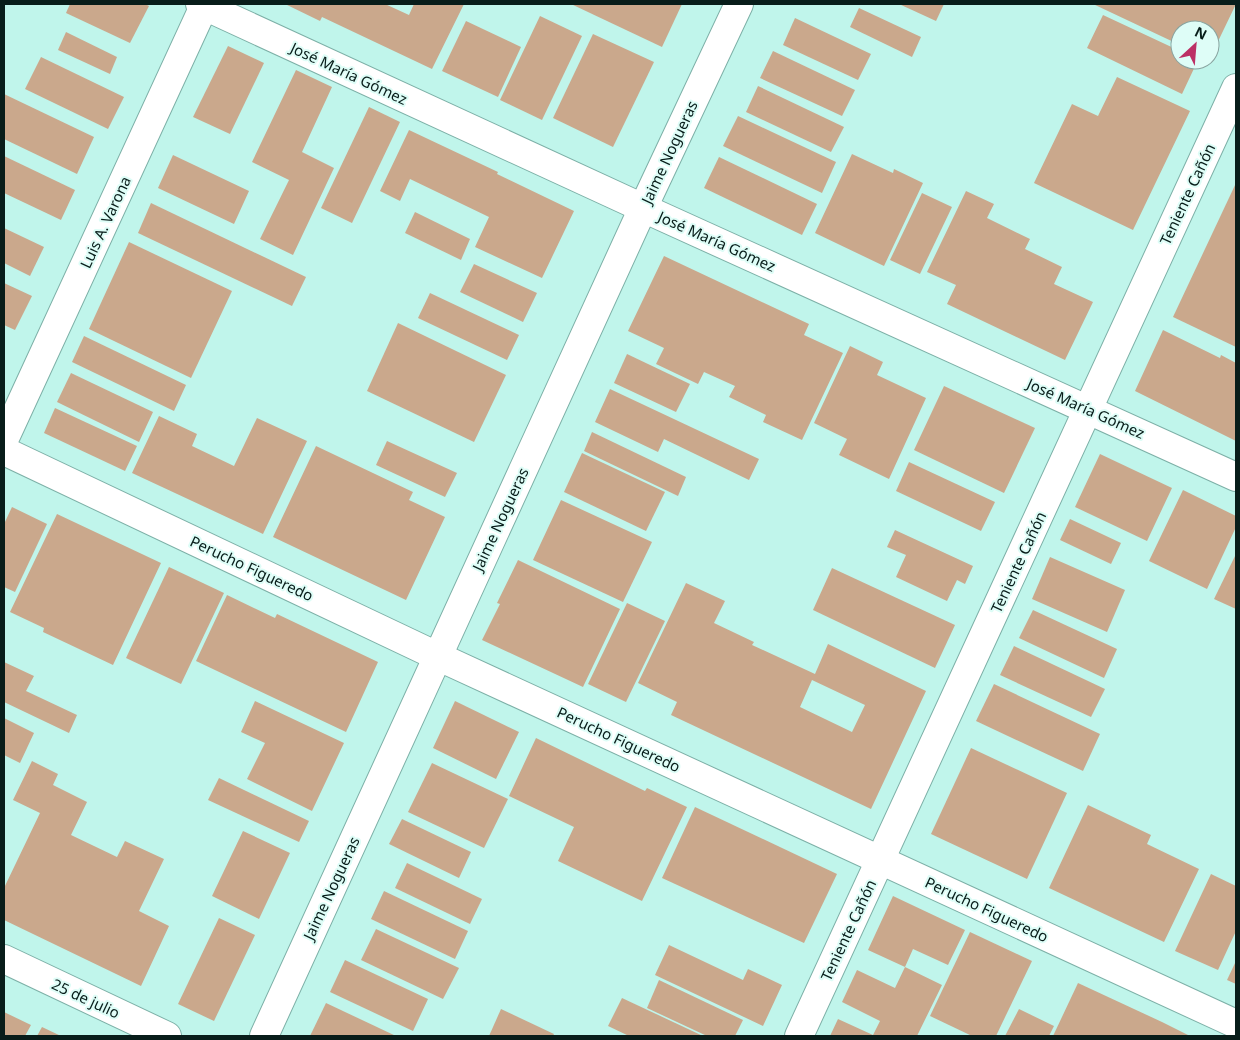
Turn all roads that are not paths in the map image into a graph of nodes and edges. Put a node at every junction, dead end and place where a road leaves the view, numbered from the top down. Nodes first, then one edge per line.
1 (203, 4) edge
2 (739, 4) edge
3 (1236, 88) edge
4 (643, 208) junction
5 (1088, 409) junction
6 (4, 440) edge
7 (4, 451) edge
8 (1236, 477) edge
9 (437, 656) junction
10 (880, 860) junction
11 (4, 959) edge
12 (1236, 1024) edge
13 (168, 1036) edge
14 (264, 1036) edge
15 (799, 1036) edge

1 - 4 street, José María Gómez
1 - 6 street, Luis A. Varona
2 - 4 street, Jaime Nogueras
3 - 5 street, Teniente Cañón
4 - 5 street, José María Gómez
4 - 9 street, Jaime Nogueras
5 - 8 street, José María Gómez
5 - 10 street, Teniente Cañón
7 - 9 street, Perucho Figueredo
9 - 10 street, Perucho Figueredo
9 - 14 street, Jaime Nogueras
10 - 12 street, Perucho Figueredo
10 - 15 street, Teniente Cañón
11 - 13 street, 25 de julio

